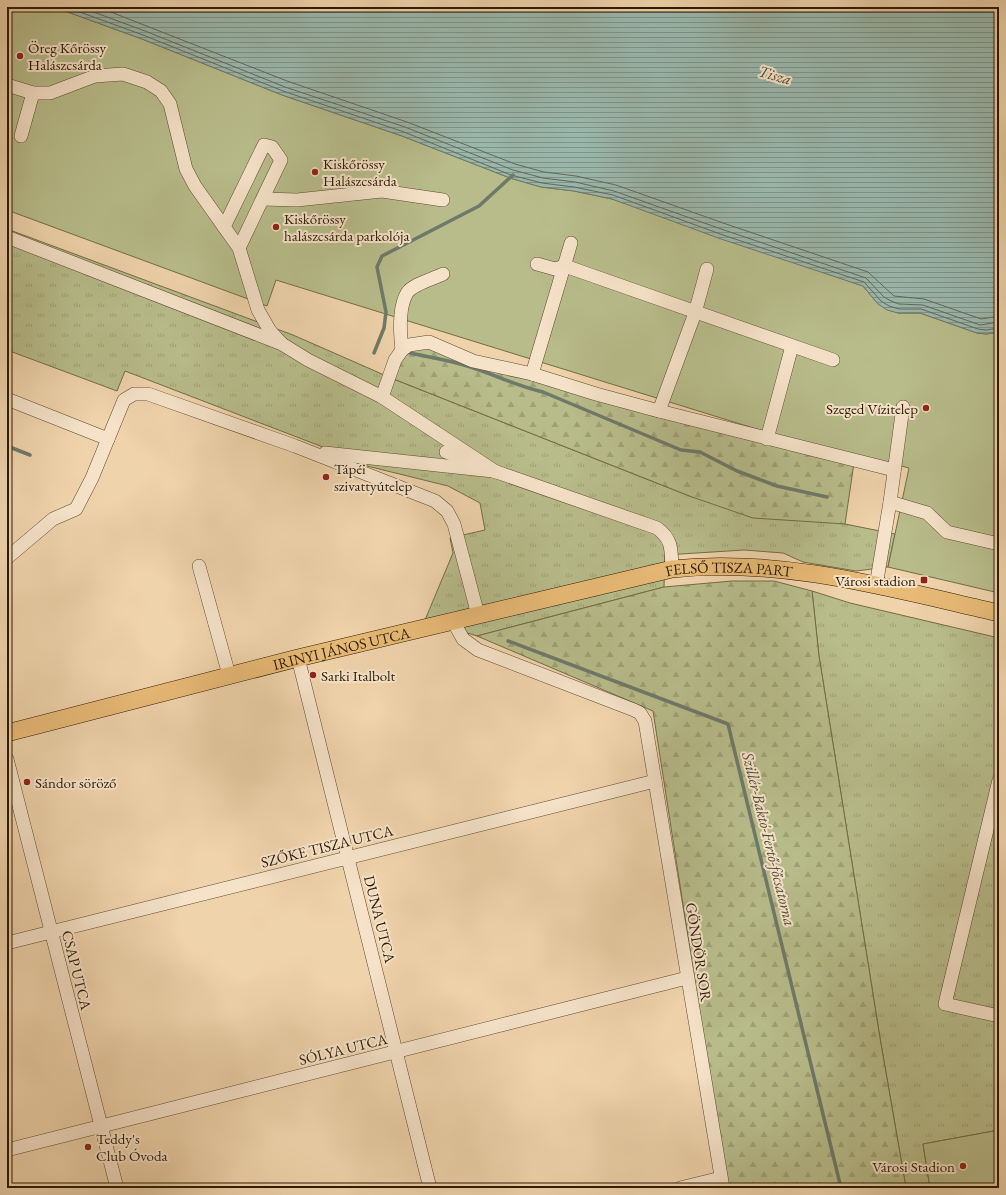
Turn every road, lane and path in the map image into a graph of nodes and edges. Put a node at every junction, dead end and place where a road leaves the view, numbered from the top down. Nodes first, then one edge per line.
1 (7, 85) edge
2 (33, 93) junction
3 (21, 136) dead end
4 (263, 199) junction
5 (443, 200) dead end
6 (224, 227) junction
7 (7, 237) edge
8 (571, 243) dead end
9 (239, 248) junction
10 (537, 264) dead end
11 (565, 266) junction
12 (707, 269) dead end
13 (443, 274) dead end
14 (695, 313) junction
15 (282, 344) junction
16 (792, 346) junction
17 (402, 350) junction
18 (833, 360) dead end
19 (532, 374) junction
20 (382, 397) junction
21 (7, 399) edge
22 (903, 407) dead end
23 (659, 411) junction
24 (108, 439) junction
25 (768, 439) junction
26 (309, 452) junction
27 (446, 452) dead end
28 (894, 470) junction
29 (496, 472) junction
30 (890, 502) junction
31 (999, 544) edge
32 (7, 558) edge
33 (199, 566) dead end
34 (672, 569) junction
35 (876, 586) junction
36 (999, 613) edge
37 (478, 615) junction
38 (457, 620) junction
39 (298, 658) junction
40 (229, 675) junction
41 (7, 733) edge
42 (7, 759) edge
43 (999, 780) edge
44 (655, 781) junction
45 (348, 858) junction
46 (51, 931) junction
47 (7, 943) edge
48 (687, 978) junction
49 (999, 1016) edge
50 (396, 1053) junction
51 (101, 1127) junction
52 (7, 1150) edge
53 (722, 1183) edge
54 (117, 1188) edge
55 (430, 1188) edge
56 (680, 1188) edge

1 - 2 street
2 - 3 street
2 - 6 street
4 - 5 street
4 - 6 street
4 - 9 street
6 - 9 street
7 - 15 street
8 - 11 street
9 - 15 street
10 - 11 street
11 - 14 street
11 - 19 street
12 - 14 street
13 - 17 street
14 - 16 street
14 - 23 street
15 - 20 street
16 - 18 street
16 - 25 street
17 - 19 street
17 - 20 street
19 - 23 street
20 - 29 street
21 - 24 street
22 - 28 street
23 - 25 street
24 - 26 street
24 - 32 street
25 - 28 street
26 - 29 street
26 - 37 street
27 - 29 street
28 - 30 street
29 - 34 street
30 - 31 street
30 - 35 street
33 - 40 street
34 - 35 main road, FELSŐ TISZA PART
34 - 37 main road, FELSŐ TISZA PART
35 - 36 main road, FELSŐ TISZA PART
37 - 38 main road, FELSŐ TISZA PART
38 - 39 main road, IRINYI JÁNOS UTCA
38 - 44 street, GÖNDÖR SOR
39 - 40 main road, IRINYI JÁNOS UTCA
39 - 45 street, DUNA UTCA
40 - 41 main road, IRINYI JÁNOS UTCA
42 - 46 street, CSAP UTCA
43 - 49 street
44 - 45 street, SZŐKE TISZA UTCA
44 - 48 street, GÖNDÖR SOR
45 - 46 street, SZŐKE TISZA UTCA
45 - 50 street, DUNA UTCA
46 - 47 street, SZŐKE TISZA UTCA
46 - 51 street, CSAP UTCA
48 - 50 street, SÓLYA UTCA
48 - 53 street, GÖNDÖR SOR
50 - 51 street, SÓLYA UTCA
50 - 55 street, DUNA UTCA
51 - 52 street, SÓLYA UTCA
51 - 54 street, CSAP UTCA
53 - 56 street

